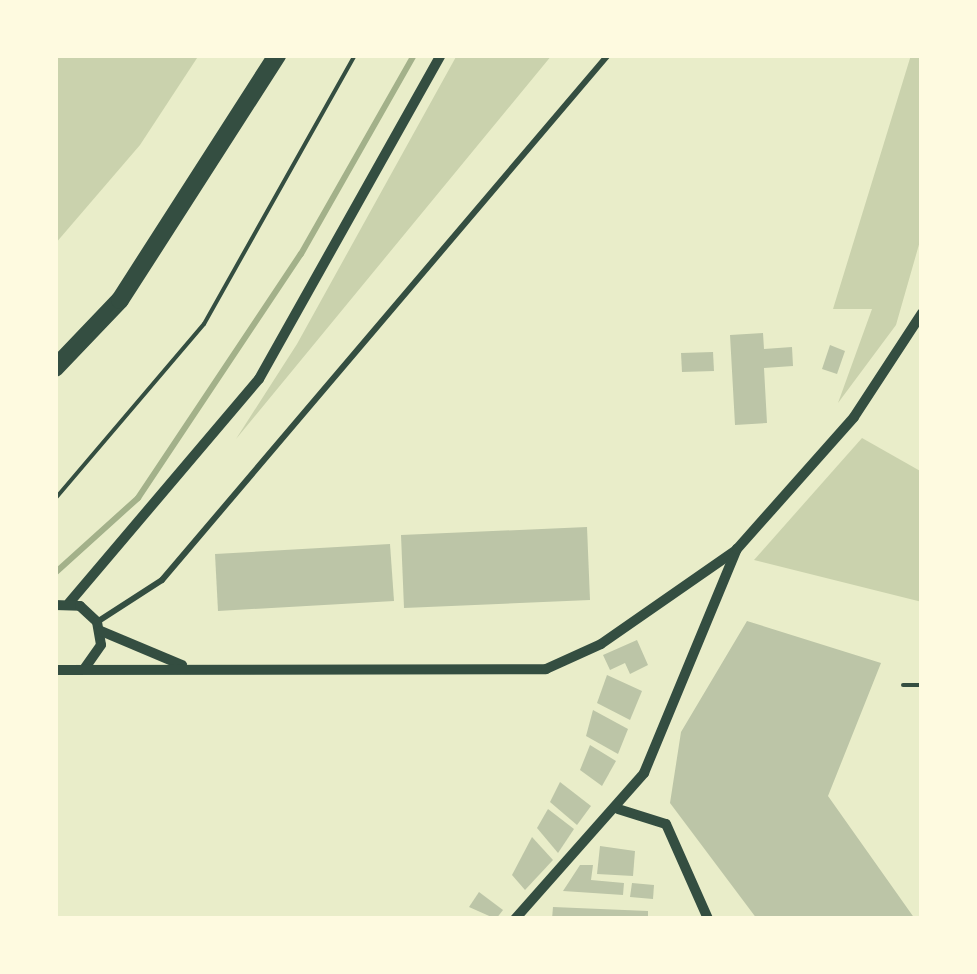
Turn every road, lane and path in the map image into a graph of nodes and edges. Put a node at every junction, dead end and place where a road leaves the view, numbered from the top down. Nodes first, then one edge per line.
1 (277, 55) edge
2 (355, 55) edge
3 (441, 55) edge
4 (608, 55) edge
5 (922, 313) edge
6 (55, 368) edge
7 (55, 499) edge
8 (737, 550) junction
9 (69, 603) junction
10 (55, 605) edge
11 (99, 626) junction
12 (183, 666) junction
13 (84, 668) junction
14 (56, 671) edge
15 (903, 685) dead end
16 (922, 685) edge
17 (618, 809) junction
18 (516, 919) edge
19 (708, 919) edge

1 - 6 main road
2 - 7 path
3 - 9 street
4 - 11 lane
5 - 8 street
8 - 12 street
8 - 17 street
9 - 10 street
9 - 11 street
11 - 12 street
11 - 13 street
12 - 13 street
13 - 14 street
15 - 16 path
17 - 18 street
17 - 19 street

